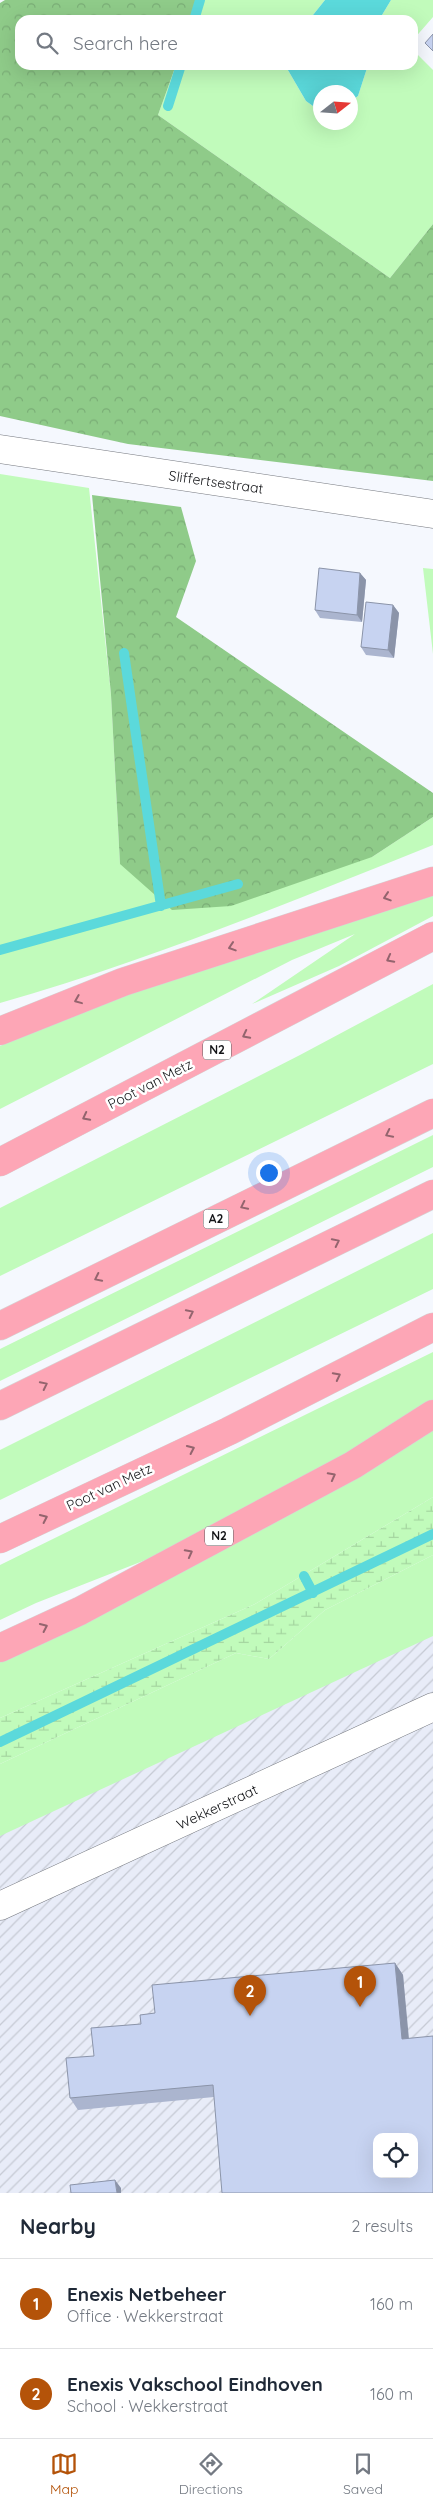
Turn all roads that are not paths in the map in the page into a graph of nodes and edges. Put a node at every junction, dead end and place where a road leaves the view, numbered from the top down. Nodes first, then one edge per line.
1 (0, 449) edge
2 (433, 514) edge
3 (433, 880) edge
4 (433, 936) edge
5 (0, 1031) edge
6 (433, 1113) edge
7 (0, 1162) edge
8 (433, 1194) edge
9 (0, 1326) edge
10 (433, 1327) edge
11 (0, 1406) edge
12 (433, 1414) edge
13 (0, 1539) edge
14 (0, 1648) edge
15 (433, 1707) edge
16 (0, 1906) edge

1 - 2 street, Sliffertsestraat
3 -> 5 highway
4 -> 7 highway, Poot van Metz / N2
6 -> 9 highway, A2
11 -> 8 highway
13 -> 10 highway, Poot van Metz
14 -> 12 highway, N2
15 - 16 street, Wekkerstraat

